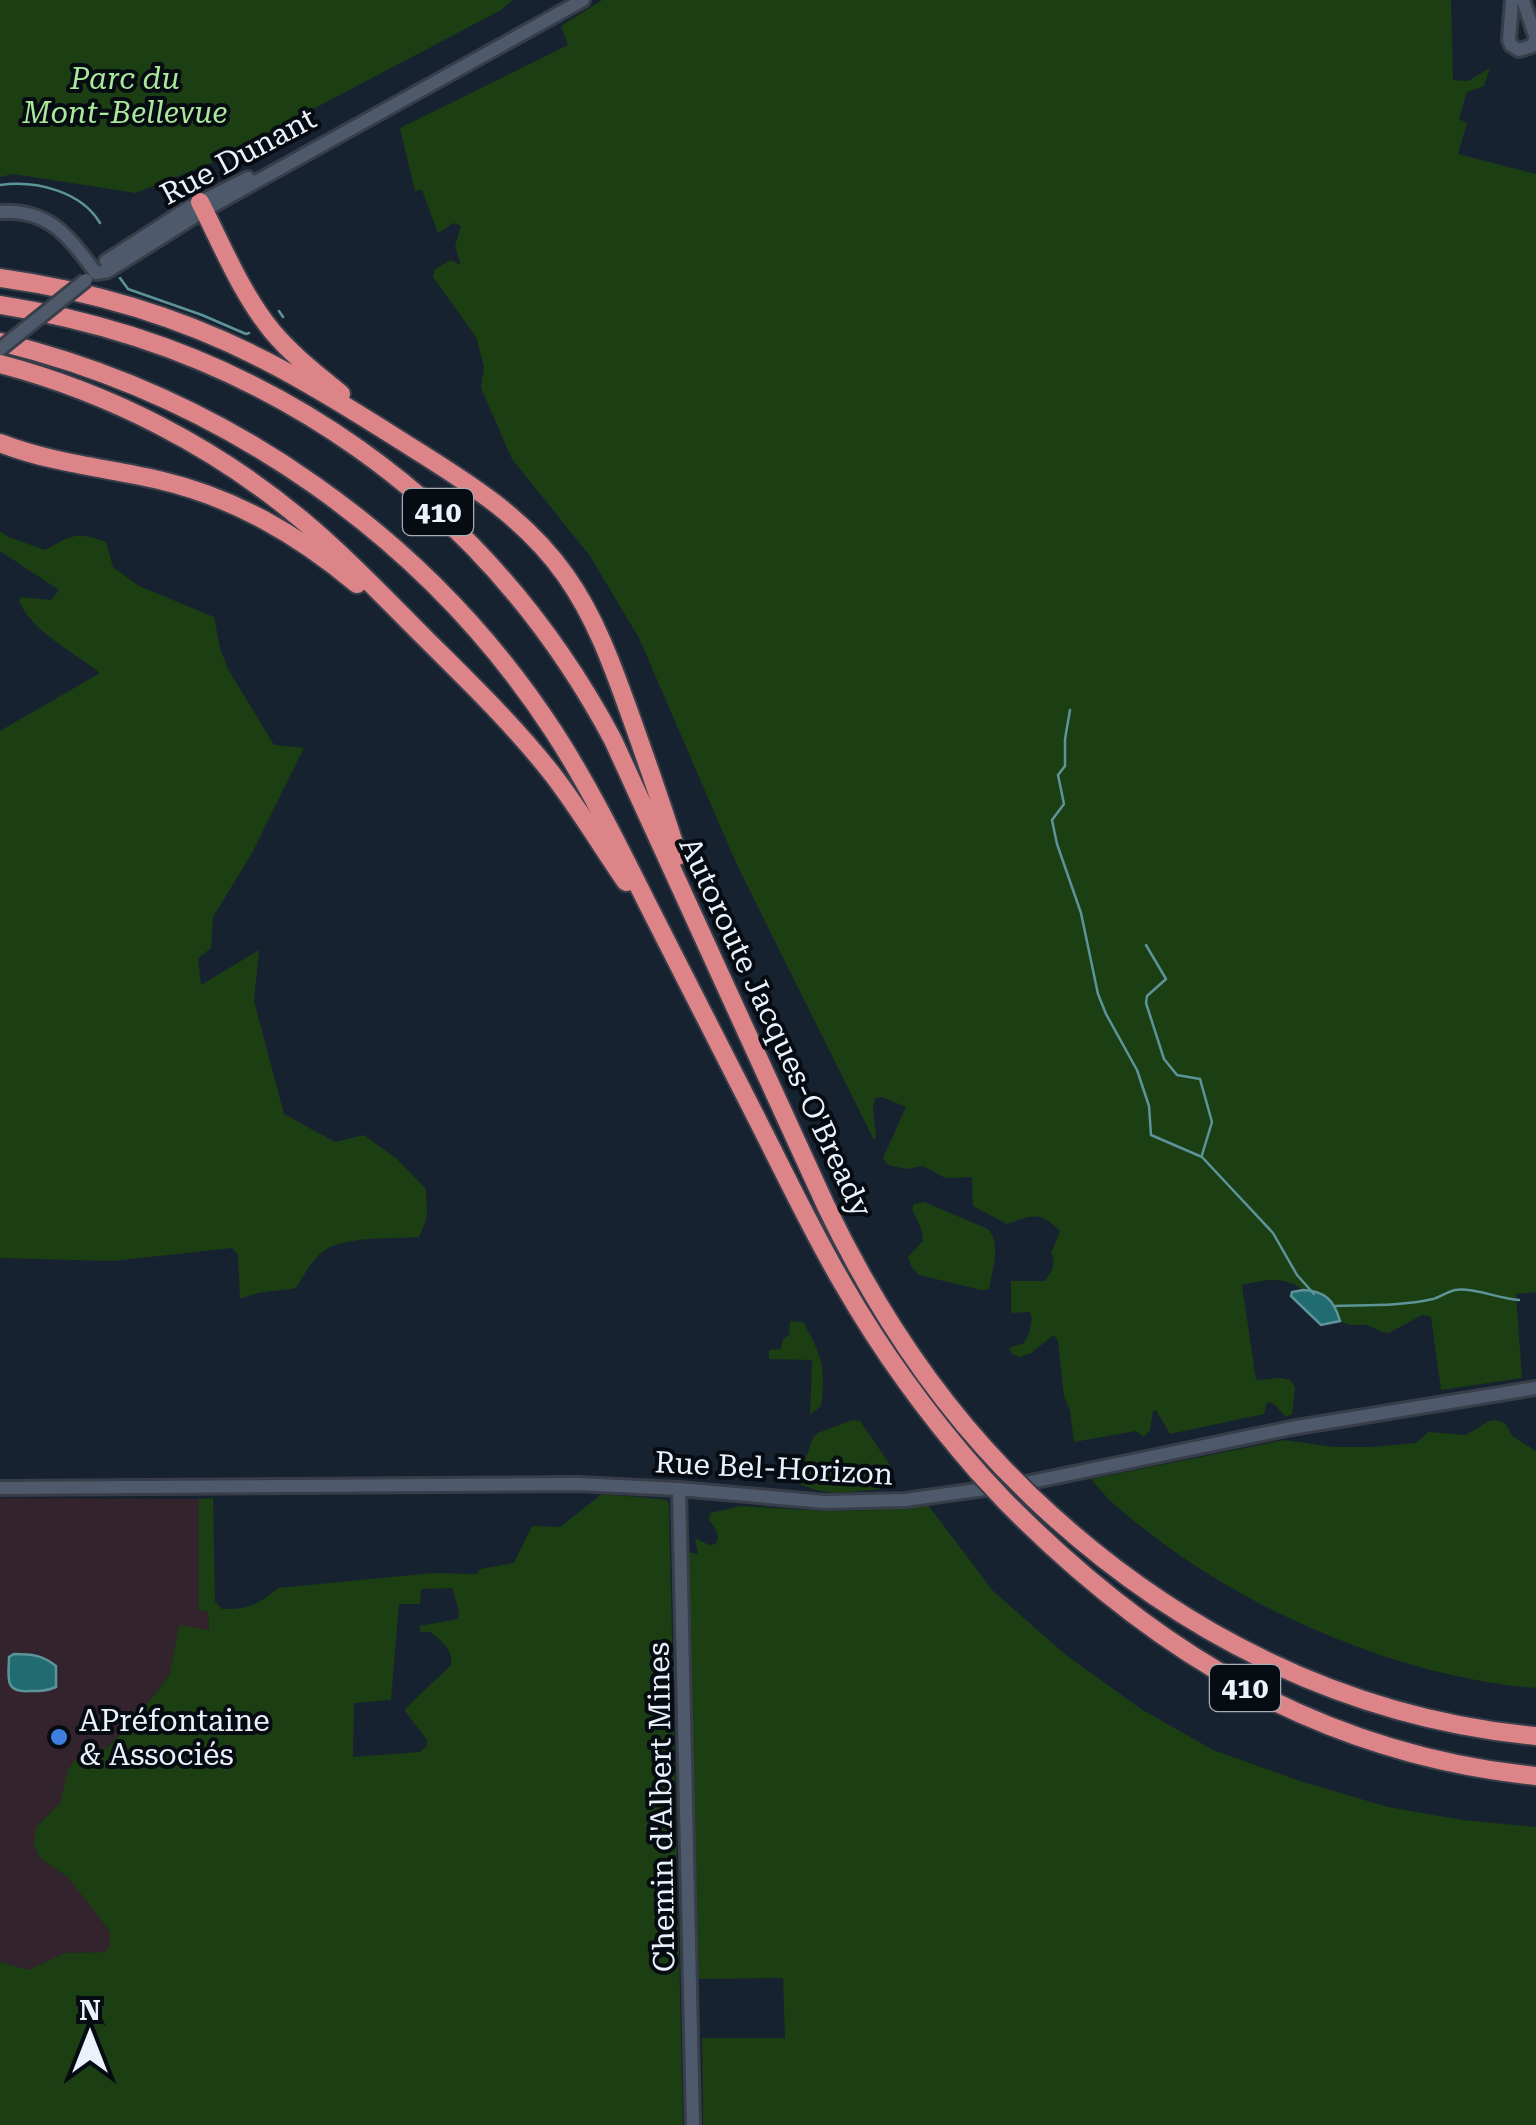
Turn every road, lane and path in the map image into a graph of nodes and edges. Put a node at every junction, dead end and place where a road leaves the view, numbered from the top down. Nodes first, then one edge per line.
1 (583, 0) edge
2 (1512, 0) edge
3 (1523, 0) edge
4 (202, 206) junction
5 (0, 212) edge
6 (91, 276) junction
7 (0, 278) edge
8 (0, 305) edge
9 (0, 346) edge
10 (0, 364) edge
11 (379, 427) junction
12 (0, 443) edge
13 (448, 662) junction
14 (698, 924) junction
15 (664, 936) junction
16 (1536, 1388) edge
17 (0, 1488) edge
18 (679, 1489) junction
19 (1536, 1736) edge
20 (1536, 1776) edge
21 (693, 2125) edge

1 - 4 street, Rue Dunant
2 - 3 street
4 - 6 street, Rue Dunant
4 - 11 highway
5 - 6 street
6 - 9 street, Rue Dunant, bridge
7 - 11 highway
8 - 14 highway, Autoroute Jacques-O'Bready / 410
9 - 15 highway, Autoroute Jacques-O'Bready / 410
10 - 13 highway
11 - 14 highway
12 - 13 highway
13 - 15 highway
14 - 19 highway, Autoroute Jacques-O'Bready / 410, bridge
15 - 20 highway, Autoroute Jacques-O'Bready / 410, bridge
16 - 18 street, Rue Bel-Horizon
17 - 18 street, Rue Bel-Horizon
18 - 21 street, Chemin d'Albert Mines

